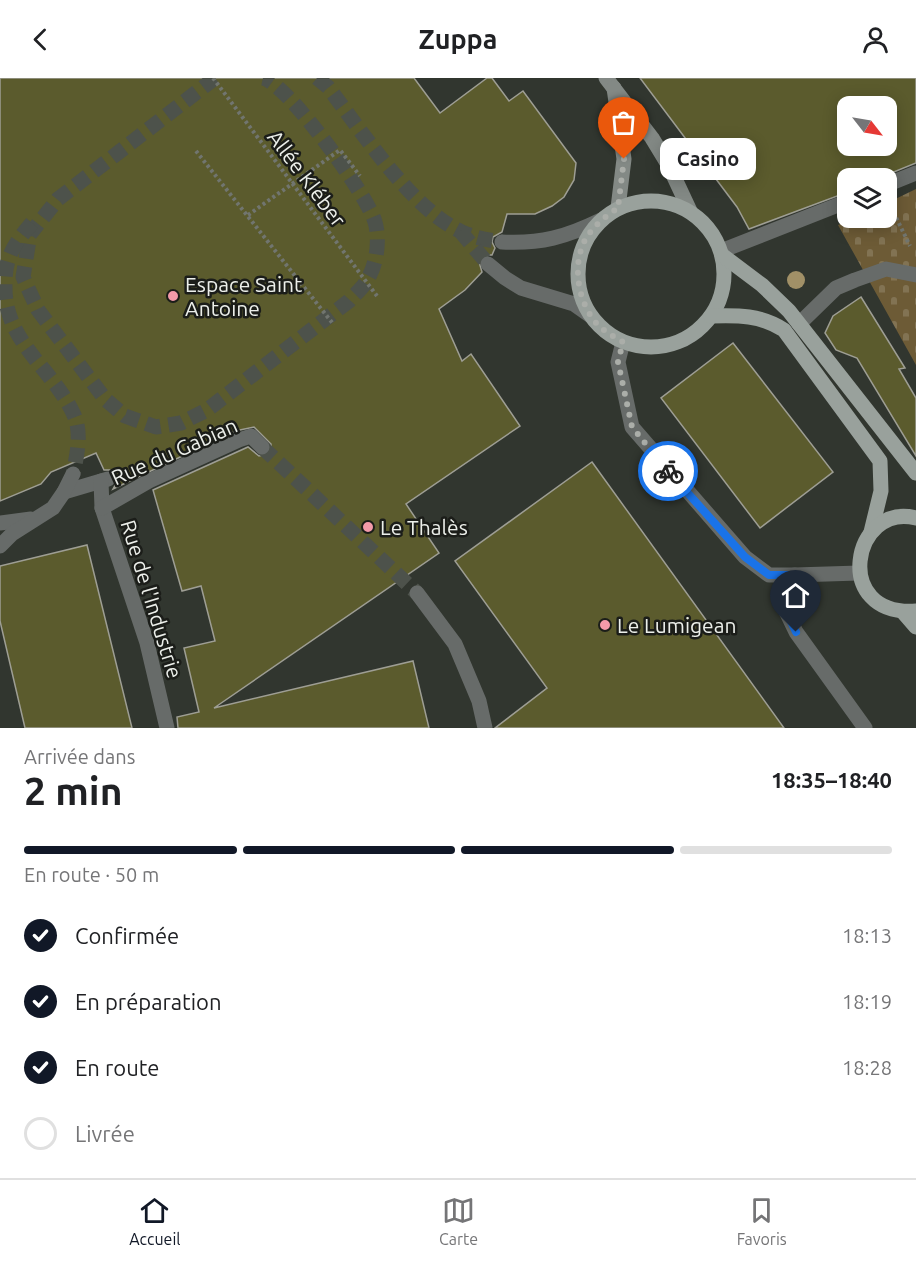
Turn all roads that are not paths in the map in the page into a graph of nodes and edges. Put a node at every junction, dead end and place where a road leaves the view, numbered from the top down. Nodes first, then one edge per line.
1 (610, 83) edge
2 (916, 173) edge
3 (897, 181) edge
4 (837, 206) edge
5 (618, 208) junction
6 (690, 211) junction
7 (601, 220) junction
8 (502, 242) tunnel mouth
9 (721, 253) junction
10 (488, 264) tunnel mouth
11 (916, 276) edge
12 (591, 316) junction
13 (711, 316) junction
14 (799, 324) junction
15 (623, 342) junction
16 (262, 447) tunnel mouth
17 (73, 474) tunnel mouth
18 (916, 474) edge
19 (64, 492) junction
20 (102, 508) junction
21 (916, 518) edge
22 (34, 519) junction
23 (0, 523) edge
24 (872, 532) junction
25 (0, 546) edge
26 (859, 573) junction
27 (795, 575) junction
28 (417, 592) tunnel mouth
29 (909, 612) edge
30 (916, 627) edge
31 (167, 728) edge
32 (485, 728) edge
33 (865, 728) edge

1 - 5 main road
1 - 6 main road
2 - 3 street
4 - 9 street
5 - 6 main road
5 - 7 main road
6 - 9 main road
7 - 8 street
7 - 12 main road
9 - 13 main road
9 - 14 main road
10 - 12 street
11 - 14 street
12 - 15 main road
13 - 15 main road
13 - 24 main road
14 - 18 main road
15 - 27 street
16 - 20 street, Rue du Gabian
17 - 19 street
19 - 20 street, Rue de l'Industrie
19 - 22 street
20 - 31 street, Rue de l'Industrie
21 - 24 main road
22 - 23 street
22 - 25 street
24 - 26 main road
26 - 27 street
26 - 29 main road
27 - 33 street
28 - 32 street
29 - 30 main road

